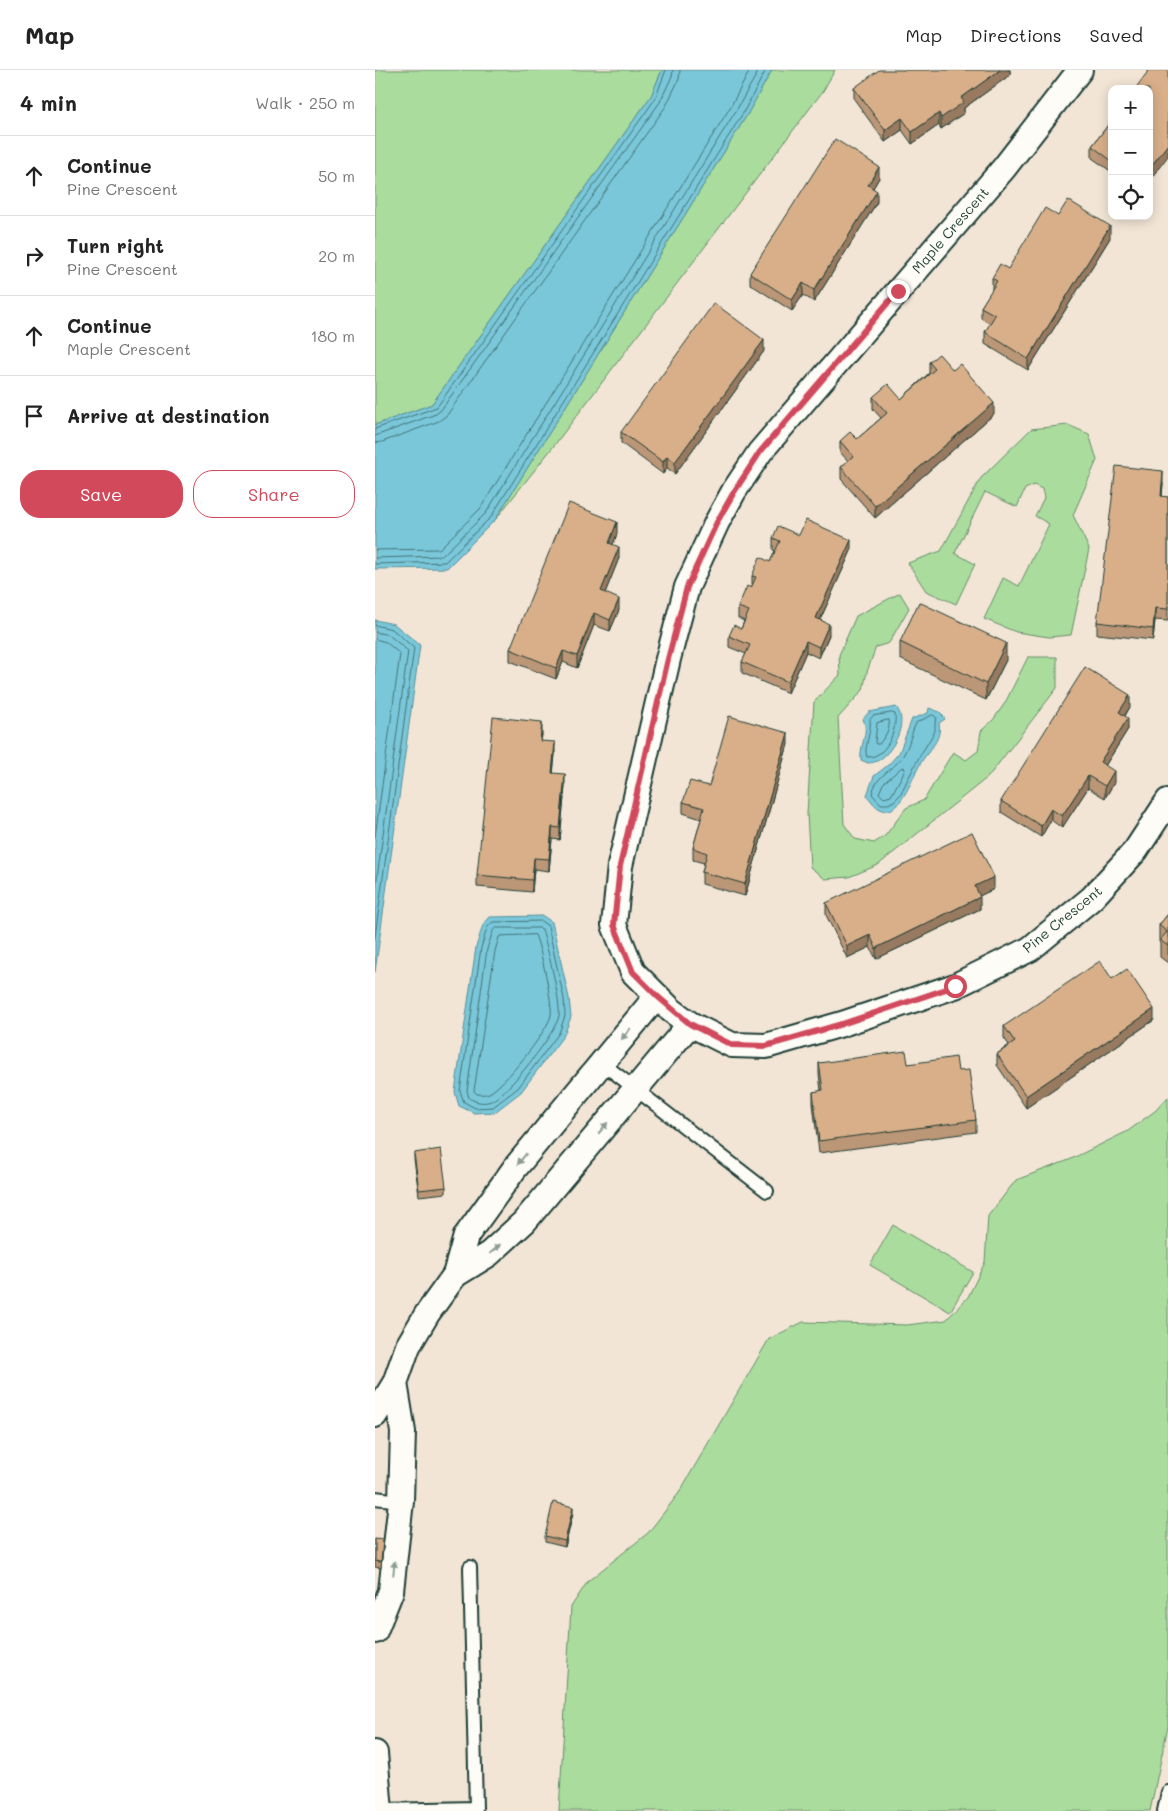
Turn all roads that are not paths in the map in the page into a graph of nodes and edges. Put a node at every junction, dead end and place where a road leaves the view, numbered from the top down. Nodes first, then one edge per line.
1 (1081, 70) edge
2 (1168, 801) edge
3 (664, 1003) junction
4 (690, 1024) junction
5 (602, 1062) junction
6 (636, 1088) junction
7 (767, 1191) dead end
8 (455, 1275) junction
9 (395, 1384) junction
10 (375, 1415) edge
11 (375, 1498) edge
12 (401, 1500) junction
13 (470, 1567) dead end
14 (375, 1631) edge
15 (375, 1753) edge
16 (1168, 1792) edge
17 (380, 1810) edge
18 (1164, 1811) edge

1 - 3 street, Maple Crescent
2 - 4 street, Pine Crescent
3 - 4 street, Pine Crescent
3 -> 5 street
4 - 6 street
5 - 6 lane
5 -> 8 street
6 - 7 lane
8 -> 6 street
8 - 9 street
9 - 10 street
9 - 12 street
11 - 12 lane
14 -> 12 street
13 - 17 lane
15 - 17 street
16 - 18 lane

